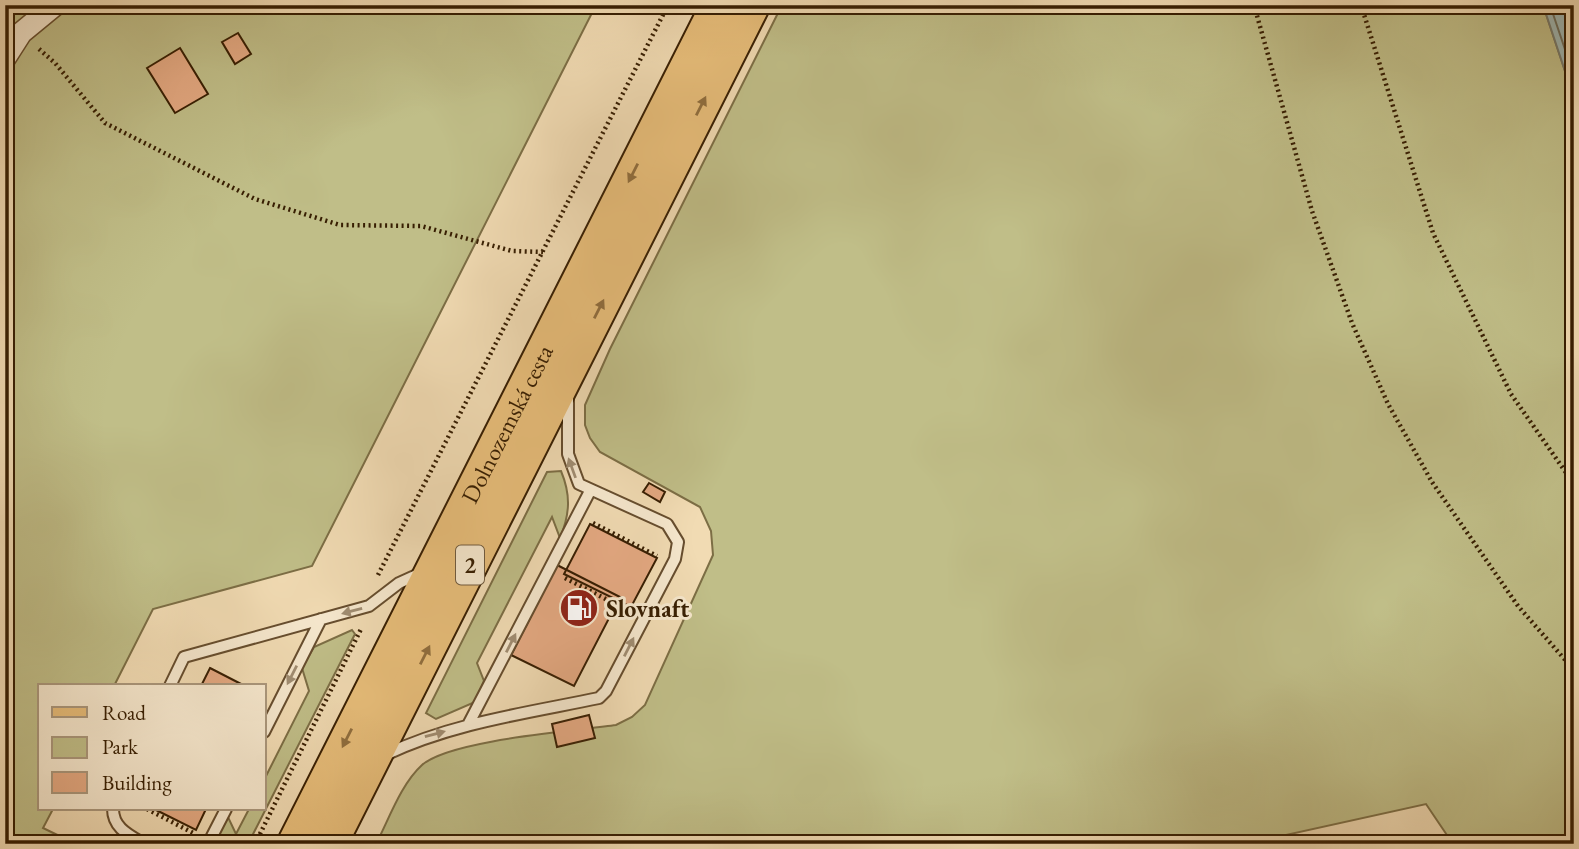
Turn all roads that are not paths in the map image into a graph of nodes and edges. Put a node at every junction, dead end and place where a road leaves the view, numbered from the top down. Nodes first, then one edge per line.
1 (55, 5) edge
2 (718, 5) edge
3 (753, 5) edge
4 (5, 58) edge
5 (568, 370) junction
6 (590, 491) junction
7 (433, 568) junction
8 (321, 619) junction
9 (171, 684) edge
10 (468, 725) junction
11 (266, 728) edge
12 (373, 760) junction
13 (113, 810) edge
14 (225, 810) edge
15 (144, 844) edge
16 (208, 844) edge
17 (294, 844) edge
18 (330, 844) edge

1 - 4 street
2 -> 7 main road, Dolnozemská cesta / 2
5 -> 3 main road, Dolnozemská cesta / 2
6 -> 5 lane
12 -> 5 main road, Dolnozemská cesta / 2
10 -> 6 lane
10 -> 6 lane
7 -> 8 lane
7 -> 17 main road, Dolnozemská cesta / 2
8 - 9 lane
8 -> 11 lane
12 -> 10 lane
12 - 18 main road, Dolnozemská cesta / 2
13 - 15 lane
14 - 16 lane

